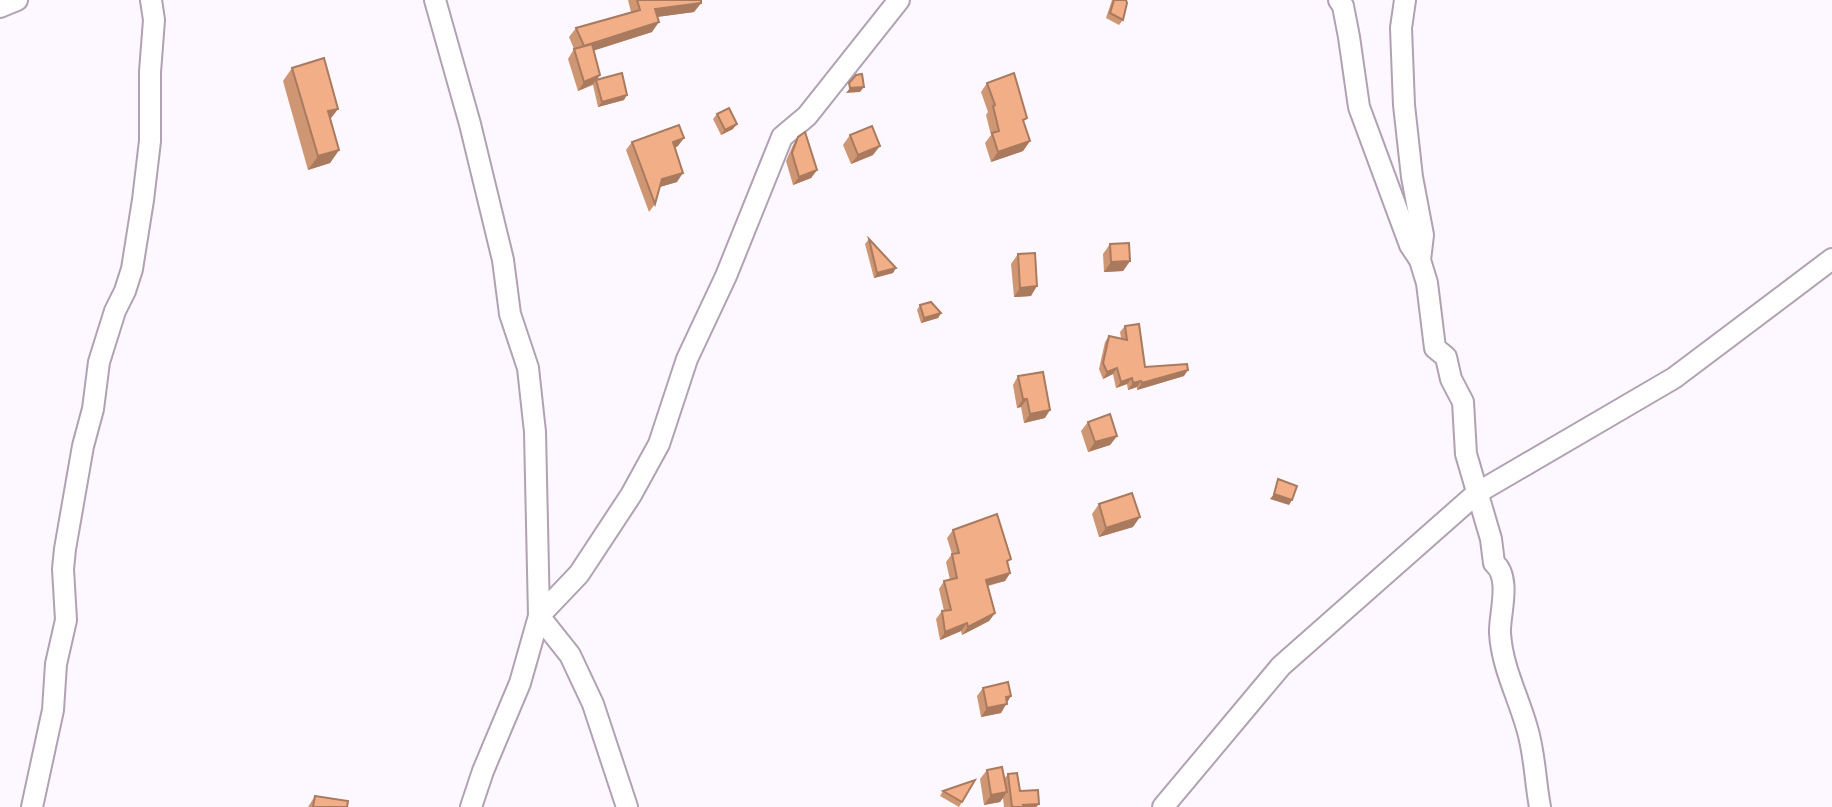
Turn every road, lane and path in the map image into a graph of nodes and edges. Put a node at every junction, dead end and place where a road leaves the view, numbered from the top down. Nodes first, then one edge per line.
1 (17, 0) edge
2 (151, 0) edge
3 (435, 0) edge
4 (899, 0) edge
5 (1339, 0) edge
6 (1405, 0) edge
7 (0, 7) edge
8 (1832, 259) edge
9 (1420, 260) junction
10 (1477, 493) junction
11 (539, 616) junction
12 (32, 807) edge
13 (471, 807) edge
14 (627, 807) edge
15 (1163, 807) edge
16 (1540, 807) edge

1 - 7 street
2 - 12 street
3 - 11 street
4 - 11 street
5 - 9 street
6 - 9 street
8 - 10 street
9 - 10 street
10 - 15 street
10 - 16 street
11 - 13 street
11 - 14 street

